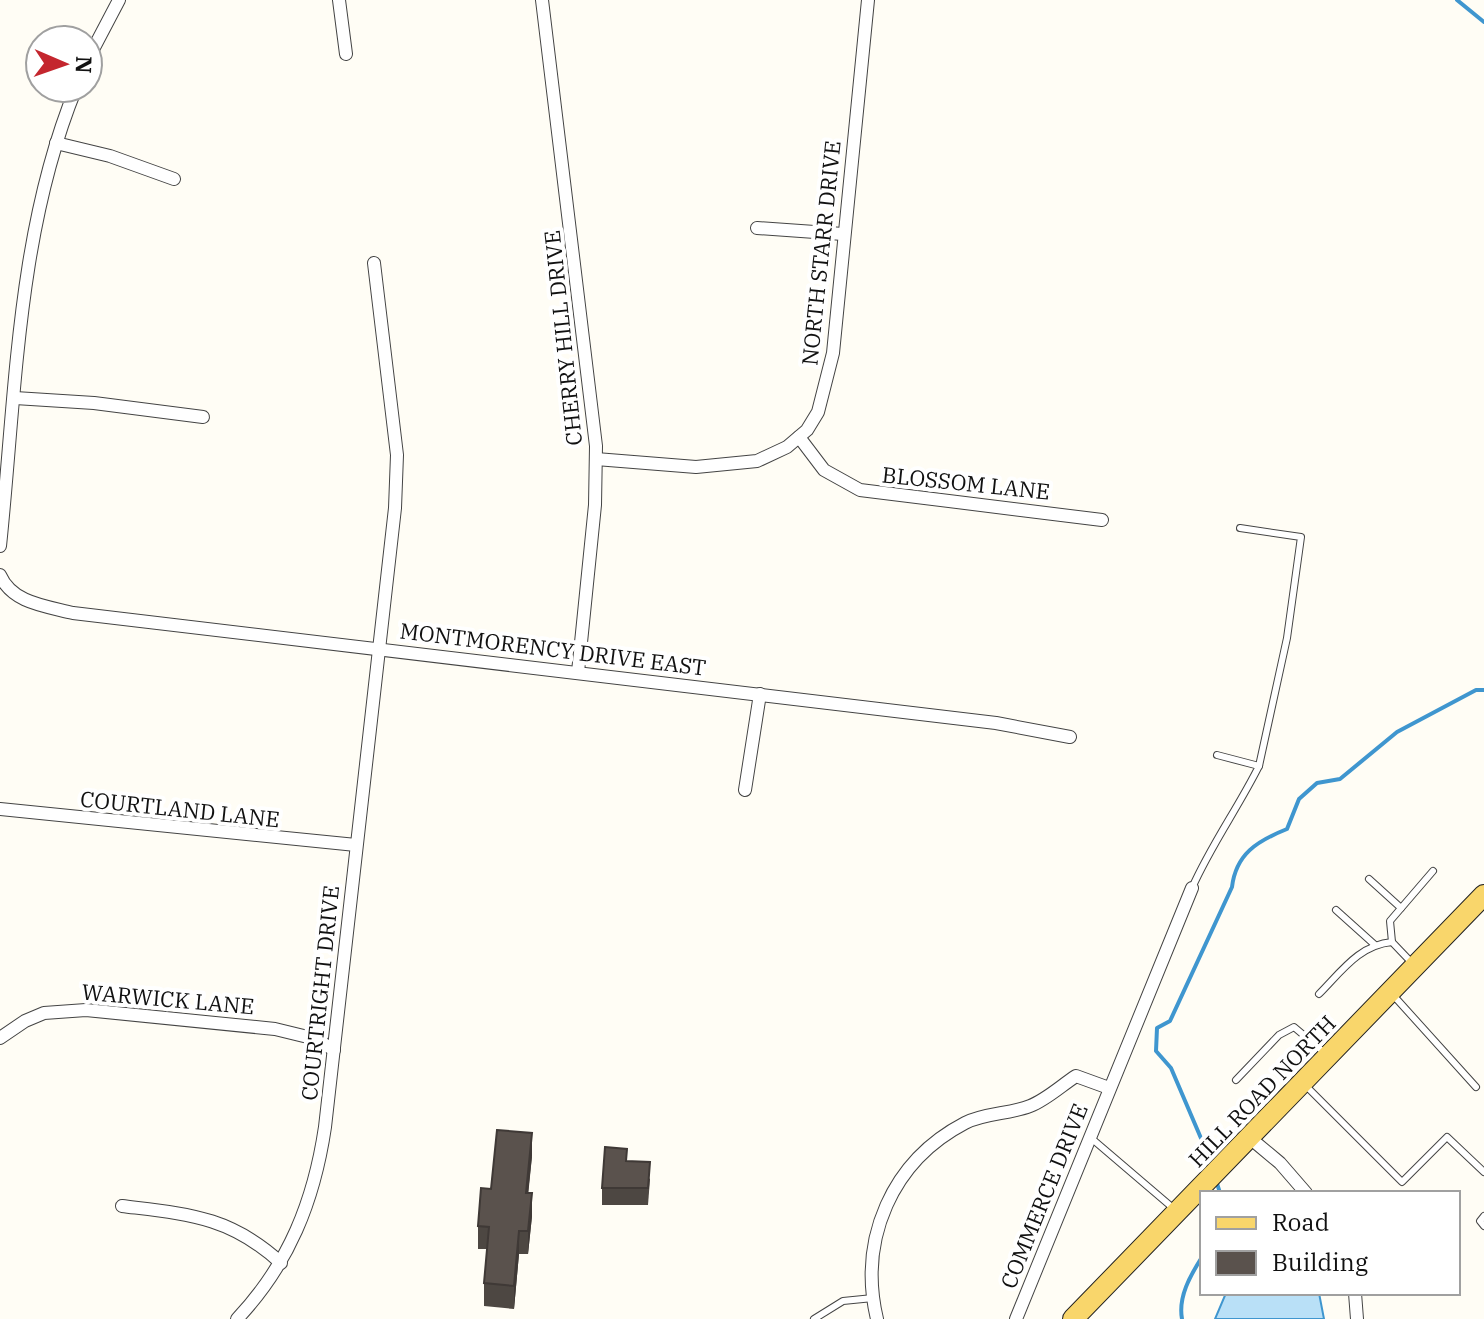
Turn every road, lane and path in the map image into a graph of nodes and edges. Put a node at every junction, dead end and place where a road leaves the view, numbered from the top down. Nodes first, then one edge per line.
1 (119, 0) edge
2 (339, 0) edge
3 (542, 0) edge
4 (868, 0) edge
5 (104, 29) edge
6 (346, 54) dead end
7 (70, 104) edge
8 (56, 143) junction
9 (174, 179) dead end
10 (757, 228) dead end
11 (843, 234) junction
12 (374, 263) dead end
13 (15, 398) junction
14 (203, 417) dead end
15 (799, 437) junction
16 (596, 459) junction
17 (1102, 520) dead end
18 (1240, 528) dead end
19 (0, 546) edge
20 (0, 575) edge
21 (380, 649) junction
22 (578, 672) junction
23 (760, 694) junction
24 (1070, 737) dead end
25 (1217, 755) dead end
26 (1259, 766) junction
27 (745, 790) dead end
28 (0, 809) edge
29 (356, 845) junction
30 (1433, 871) dead end
31 (1369, 879) dead end
32 (1192, 888) joint
33 (1484, 895) edge
34 (1401, 908) junction
35 (1336, 910) dead end
36 (1392, 942) junction
37 (1375, 945) junction
38 (1415, 967) junction
39 (1391, 992) junction
40 (1319, 994) dead end
41 (0, 1038) edge
42 (334, 1050) junction
43 (1329, 1057) junction
44 (1236, 1080) dead end
45 (1303, 1083) junction
46 (1476, 1087) dead end
47 (1109, 1088) junction
48 (1089, 1137) junction
49 (1250, 1138) junction
50 (1484, 1172) edge
51 (1304, 1191) edge
52 (122, 1206) dead end
53 (1179, 1212) junction
54 (1484, 1216) edge
55 (1484, 1226) edge
56 (281, 1263) junction
57 (1355, 1295) edge
58 (873, 1298) junction
59 (237, 1319) edge
60 (814, 1319) edge
61 (877, 1319) edge
62 (1016, 1319) edge
63 (1073, 1319) edge
64 (1357, 1319) edge

1 - 5 street
2 - 6 street
3 - 16 street, CHERRY HILL DRIVE
4 - 11 street, NORTH STARR DRIVE
7 - 8 street
8 - 9 street
8 - 13 street
10 - 11 street
11 - 15 street, NORTH STARR DRIVE
12 - 21 street, COURTRIGHT DRIVE
13 - 14 street
13 - 19 street
15 - 16 street, NORTH STARR DRIVE
15 - 17 street, BLOSSOM LANE
16 - 22 street, CHERRY HILL DRIVE
18 - 26 lane
20 - 21 street, MONTMORENCY DRIVE EAST
21 - 22 street, MONTMORENCY DRIVE EAST
21 - 29 street, COURTRIGHT DRIVE
22 - 23 street, MONTMORENCY DRIVE EAST
23 - 24 street, MONTMORENCY DRIVE EAST
23 - 27 street
25 - 26 lane
26 - 32 lane
28 - 29 street, COURTLAND LANE
29 - 42 street, COURTRIGHT DRIVE
30 - 34 lane
31 - 34 lane
32 - 47 street, COMMERCE DRIVE
33 - 38 main road, HILL ROAD NORTH
34 - 36 lane
35 - 37 lane
36 - 37 lane
36 - 38 lane
37 - 40 lane
38 - 39 main road, HILL ROAD NORTH
39 - 43 main road, HILL ROAD NORTH
39 - 46 lane
41 - 42 street, WARWICK LANE
42 - 56 street, COURTRIGHT DRIVE
43 - 44 lane
43 - 45 main road, HILL ROAD NORTH
45 - 49 main road, HILL ROAD NORTH
45 - 50 lane
47 - 48 street, COMMERCE DRIVE
47 - 58 street, COMMERCE DRIVE
48 - 53 lane
48 - 62 street, COMMERCE DRIVE
49 - 51 street
49 - 53 main road, HILL ROAD NORTH
52 - 56 street
53 - 63 main road, HILL ROAD NORTH
54 - 55 lane
56 - 59 street, COURTRIGHT DRIVE
57 - 64 street
58 - 60 lane
58 - 61 street, COMMERCE DRIVE

